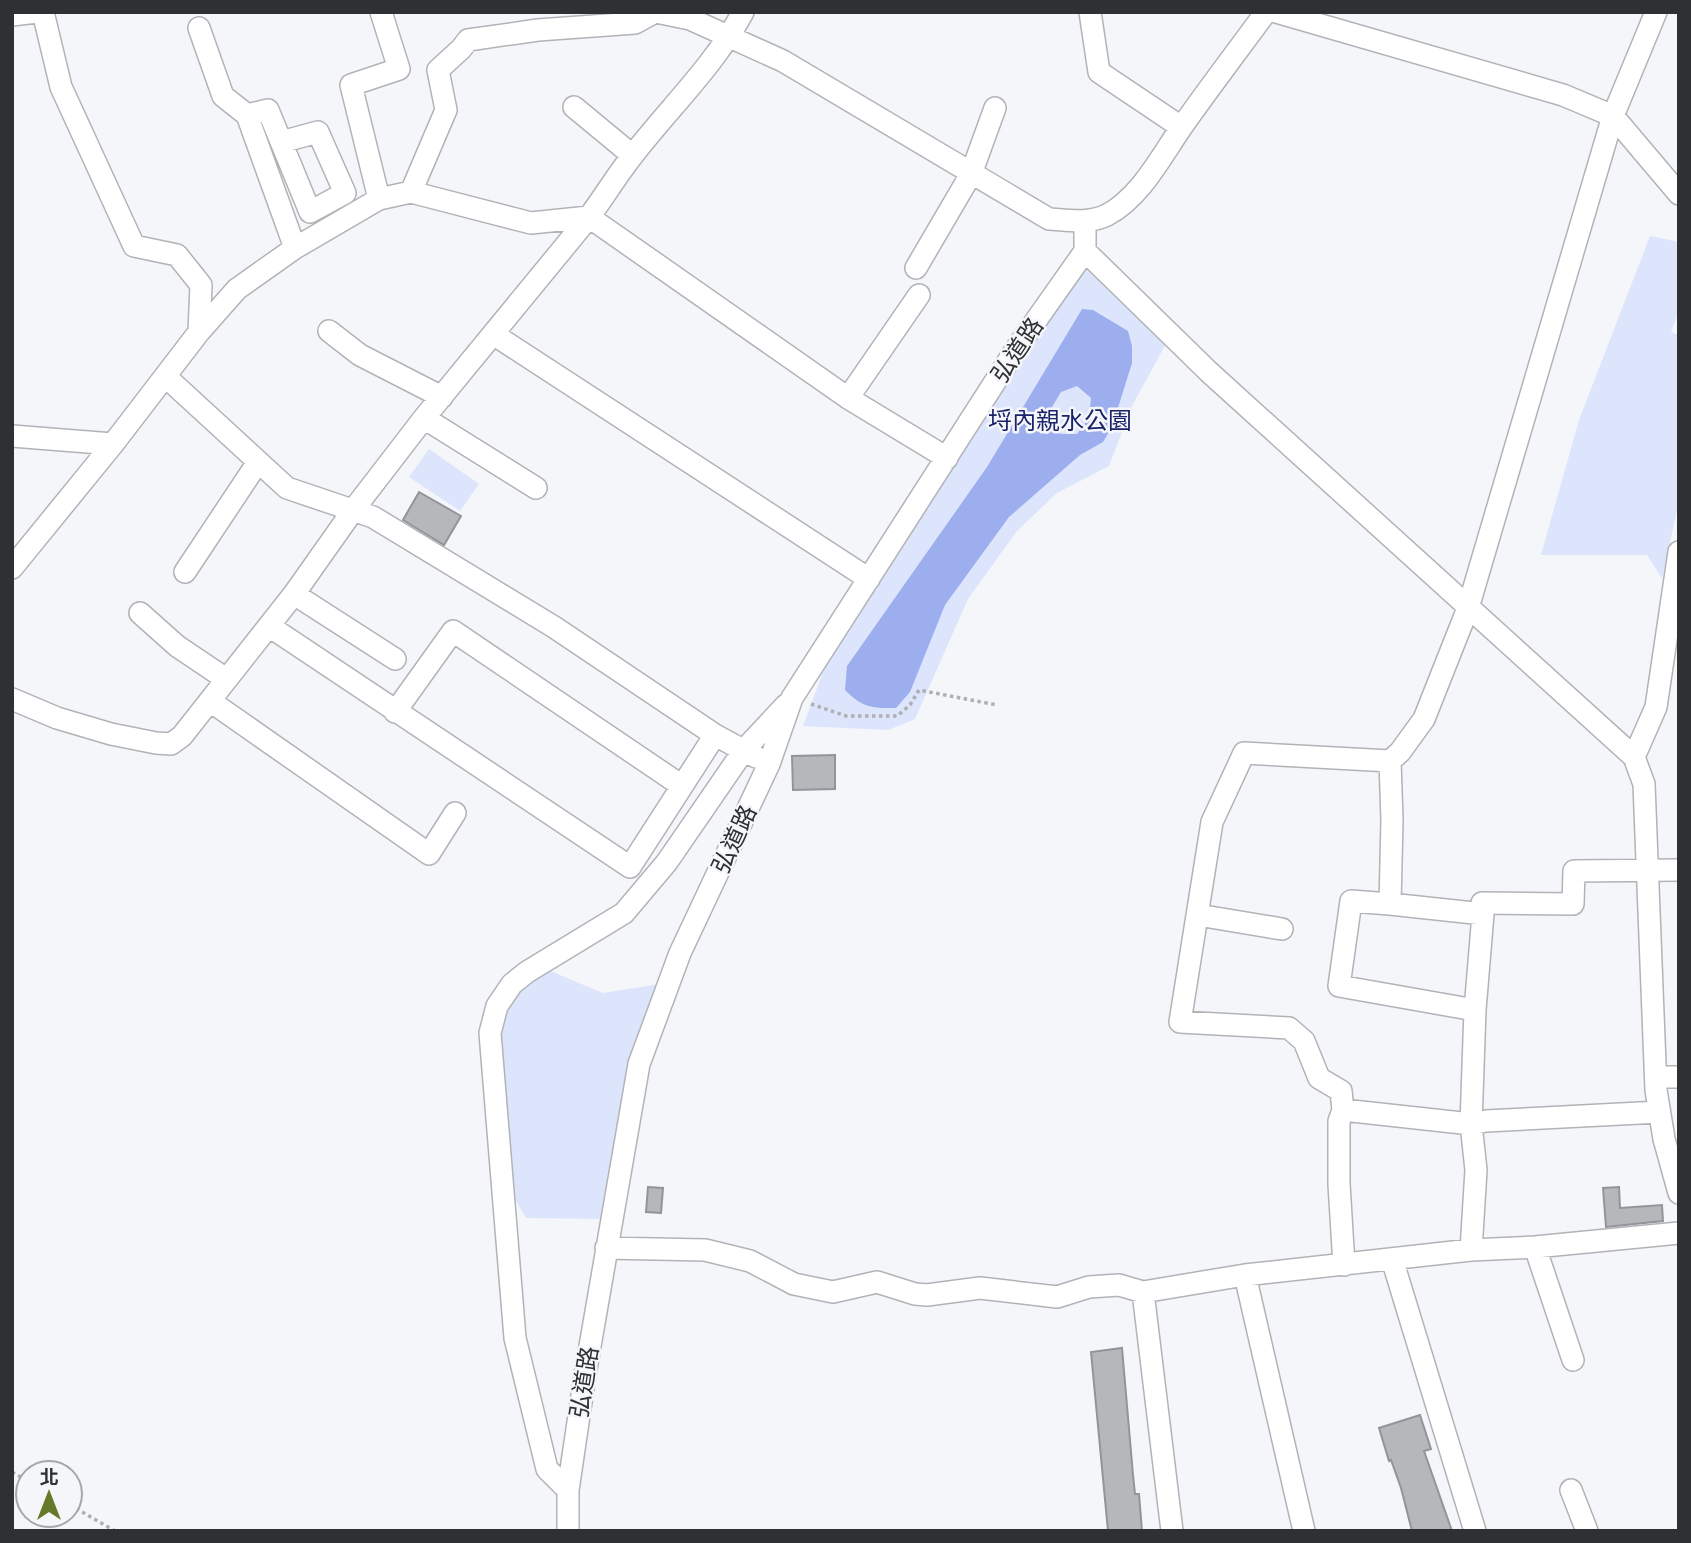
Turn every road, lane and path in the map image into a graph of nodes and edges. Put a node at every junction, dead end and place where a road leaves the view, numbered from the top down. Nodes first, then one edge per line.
1 (37, 12) edge
2 (43, 12) edge
3 (381, 12) edge
4 (655, 12) edge
5 (743, 12) edge
6 (1090, 12) edge
7 (1266, 12) edge
8 (1276, 12) edge
9 (1656, 12) edge
10 (12, 15) edge
11 (199, 28) dead end
12 (729, 38) junction
13 (574, 107) dead end
14 (995, 108) dead end
15 (247, 115) junction
16 (1613, 116) junction
17 (1181, 127) junction
18 (281, 142) dead end
19 (632, 155) junction
20 (971, 174) junction
21 (411, 192) junction
22 (1679, 194) edge
23 (379, 198) junction
24 (589, 217) junction
25 (1085, 221) junction
26 (295, 248) junction
27 (1085, 251) junction
28 (916, 268) dead end
29 (919, 295) dead end
30 (329, 331) dead end
31 (199, 332) junction
32 (493, 334) junction
33 (165, 376) junction
34 (442, 397) junction
35 (848, 398) junction
36 (424, 418) junction
37 (12, 436) edge
38 (113, 444) junction
39 (947, 458) junction
40 (258, 462) junction
41 (536, 488) dead end
42 (354, 509) junction
43 (1679, 552) edge
44 (12, 568) edge
45 (185, 572) dead end
46 (869, 579) junction
47 (294, 594) junction
48 (1468, 608) junction
49 (140, 613) dead end
50 (269, 626) junction
51 (395, 659) dead end
52 (226, 680) junction
53 (792, 698) junction
54 (12, 699) edge
55 (210, 701) junction
56 (997, 705) dead end
57 (395, 712) junction
58 (715, 735) junction
59 (744, 750) junction
60 (1634, 757) junction
61 (1390, 761) junction
62 (769, 764) junction
63 (682, 786) junction
64 (455, 813) dead end
65 (1648, 869) junction
66 (1679, 870) edge
67 (1390, 904) junction
68 (1483, 914) junction
69 (1198, 915) junction
70 (1282, 929) dead end
71 (1475, 1010) junction
72 (1656, 1077) junction
73 (1679, 1077) edge
74 (1343, 1110) junction
75 (1659, 1112) junction
76 (1471, 1124) junction
77 (1679, 1193) edge
78 (1679, 1233) edge
79 (1535, 1247) junction
80 (606, 1248) junction
81 (1471, 1250) junction
82 (1392, 1259) junction
83 (1344, 1265) junction
84 (1245, 1275) junction
85 (1143, 1292) junction
86 (1573, 1360) dead end
87 (568, 1490) junction
88 (1571, 1490) dead end
89 (84, 1513) edge
90 (115, 1531) edge
91 (568, 1531) edge
92 (1171, 1531) edge
93 (1304, 1531) edge
94 (1475, 1531) edge
95 (1587, 1531) edge

1 - 10 street
2 - 31 street
3 - 23 street
4 - 12 street
4 - 21 street
5 - 12 street
6 - 17 street
7 - 17 street
8 - 16 street
9 - 16 street
11 - 15 street
12 - 19 street
12 - 20 street
13 - 19 street
14 - 20 street
15 - 18 street
15 - 26 street
16 - 22 street
16 - 48 street
17 - 25 street
19 - 24 street
20 - 25 street
20 - 28 street
21 - 23 street
21 - 24 street
23 - 26 street
24 - 32 street
24 - 35 street
25 - 27 street
26 - 31 street
27 - 39 street, 弘道路
27 - 48 street
29 - 35 street
30 - 34 street
31 - 33 street
32 - 34 street
32 - 46 street
33 - 38 street
33 - 40 street
34 - 36 street
35 - 39 street
36 - 41 street
36 - 42 street
37 - 38 street
38 - 44 street
39 - 46 street, 弘道路
40 - 42 street
40 - 45 street
42 - 47 street
42 - 58 street
43 - 60 street
46 - 53 street, 弘道路
47 - 50 street
47 - 51 street
48 - 60 street
48 - 61 street
49 - 52 street
50 - 52 street
50 - 57 street
52 - 55 street
53 - 56 path
53 - 59 street
53 - 62 street, 弘道路
54 - 55 street
55 - 64 street
57 - 63 street
57 - 63 street
58 - 59 street
58 - 63 street
59 - 62 street
59 - 87 street
60 - 65 street
61 - 67 street
61 - 69 street
62 - 80 street, 弘道路
65 - 66 street
65 - 68 street
65 - 72 street
67 - 68 street
67 - 71 street
68 - 71 street
69 - 70 street
69 - 74 street
71 - 76 street
72 - 73 street
72 - 75 street
74 - 76 street
74 - 83 street
75 - 76 street
75 - 77 street
76 - 81 street
78 - 79 street
79 - 81 street
79 - 86 street
80 - 85 street
80 - 87 street, 弘道路
81 - 82 street
82 - 83 street
82 - 94 street
83 - 84 street
84 - 85 street
84 - 93 street
85 - 92 street
87 - 91 street, 弘道路
88 - 95 street
89 - 90 path

